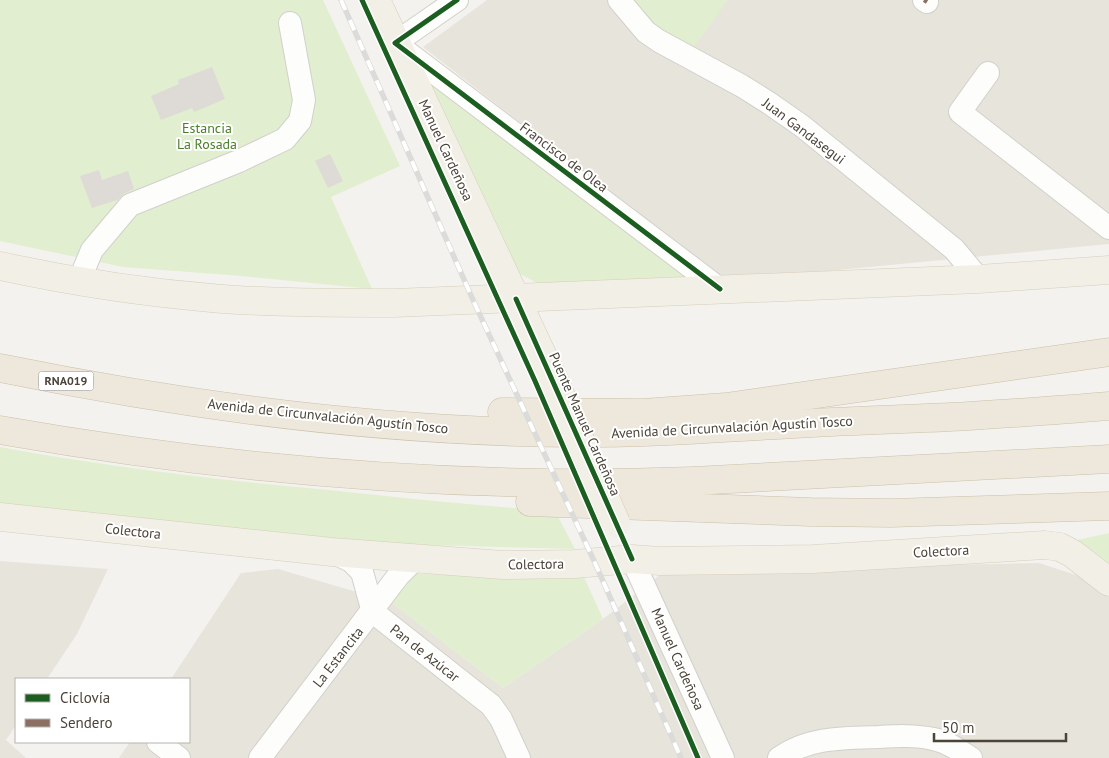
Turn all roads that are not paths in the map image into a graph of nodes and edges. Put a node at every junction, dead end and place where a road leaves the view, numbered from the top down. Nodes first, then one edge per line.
1 (376, 0) edge
2 (457, 0) edge
3 (619, 0) edge
4 (290, 23) dead end
5 (395, 43) junction
6 (988, 73) dead end
7 (1109, 228) edge
8 (0, 266) edge
9 (1109, 270) edge
10 (979, 279) junction
11 (79, 282) junction
12 (720, 289) junction
13 (516, 299) junction
14 (1109, 352) edge
15 (0, 368) edge
16 (1109, 406) edge
17 (366, 423) junction
18 (0, 430) edge
19 (1109, 459) edge
20 (388, 476) junction
21 (1109, 506) edge
22 (0, 517) edge
23 (332, 552) junction
24 (632, 559) junction
25 (418, 560) junction
26 (1109, 582) edge
27 (373, 612) junction
28 (159, 743) edge
29 (179, 758) edge
30 (260, 758) edge
31 (519, 758) edge
32 (722, 758) edge
33 (779, 758) edge
34 (971, 758) edge

1 - 5 main road, Manuel Cardeñosa
2 - 5 street
3 - 10 street, Juan Gandasegui
4 - 11 street
5 - 12 street, Francisco de Olea
5 - 13 main road, Manuel Cardeñosa
6 - 7 street
8 - 11 main road
9 - 10 main road
10 - 12 main road
11 - 13 main road
12 - 13 main road
13 - 24 main road, Puente Manuel Cardeñosa, bridge
14 - 17 highway
15 - 17 highway, Avenida de Circunvalación Agustín Tosco / RNA019
16 - 17 highway, Avenida de Circunvalación Agustín Tosco / RNA019
18 - 20 highway
19 - 20 highway
20 - 21 highway
22 - 23 main road, Colectora
23 - 25 main road, Colectora
23 - 27 street
24 - 25 main road, Colectora
24 - 26 main road, Colectora
24 - 32 street, Manuel Cardeñosa
25 - 27 street, La Estancita
27 - 30 street, La Estancita
27 - 31 street, Pan de Azúcar
28 - 29 street
33 - 34 street

